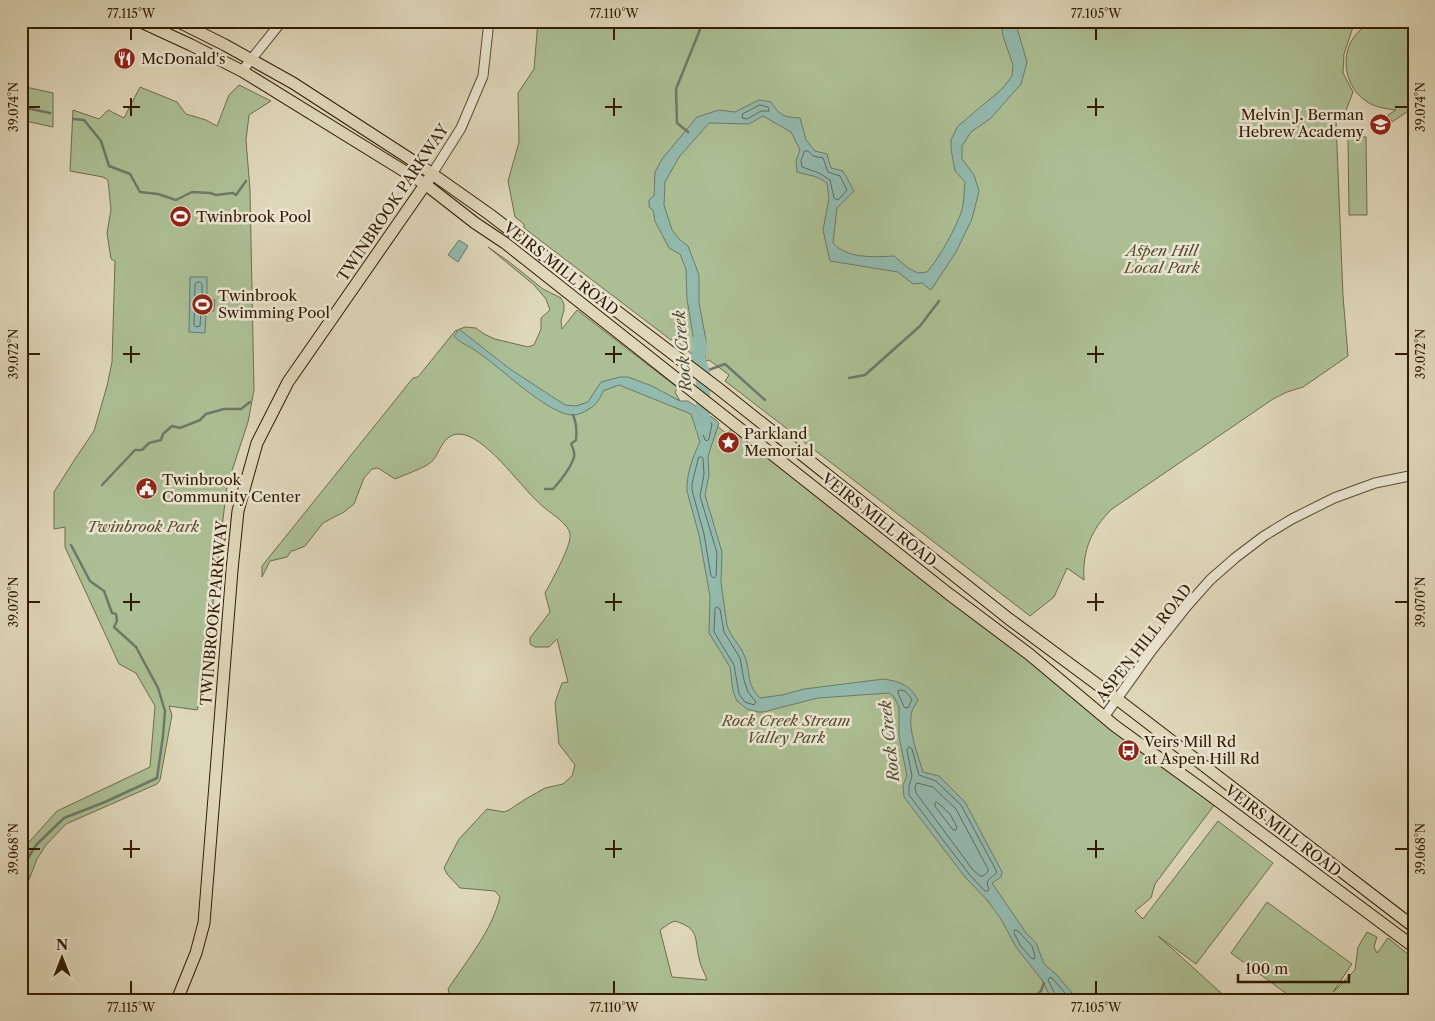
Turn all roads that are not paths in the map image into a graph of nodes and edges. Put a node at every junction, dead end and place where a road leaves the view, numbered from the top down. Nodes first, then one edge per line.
1 (139, 21) edge
2 (177, 21) edge
3 (282, 21) edge
4 (489, 21) edge
5 (251, 60) junction
6 (242, 71) junction
7 (432, 174) junction
8 (425, 184) junction
9 (1414, 475) edge
10 (1117, 699) junction
11 (1104, 717) junction
12 (1414, 928) edge
13 (1414, 947) edge
14 (177, 1000) edge

1 - 6 main road, VEIRS MILL ROAD
2 - 5 main road, VEIRS MILL ROAD
3 - 5 street
4 - 7 street, TWINBROOK PARKWAY
5 - 6 street
5 - 7 main road, VEIRS MILL ROAD
6 - 8 main road, VEIRS MILL ROAD
7 - 8 main road, TWINBROOK PARKWAY
7 - 10 main road, VEIRS MILL ROAD
8 - 11 main road, VEIRS MILL ROAD
8 - 14 main road, TWINBROOK PARKWAY
9 - 10 street, ASPEN HILL ROAD
10 - 11 street, ASPEN HILL ROAD
10 - 12 main road, VEIRS MILL ROAD
11 - 13 main road, VEIRS MILL ROAD

